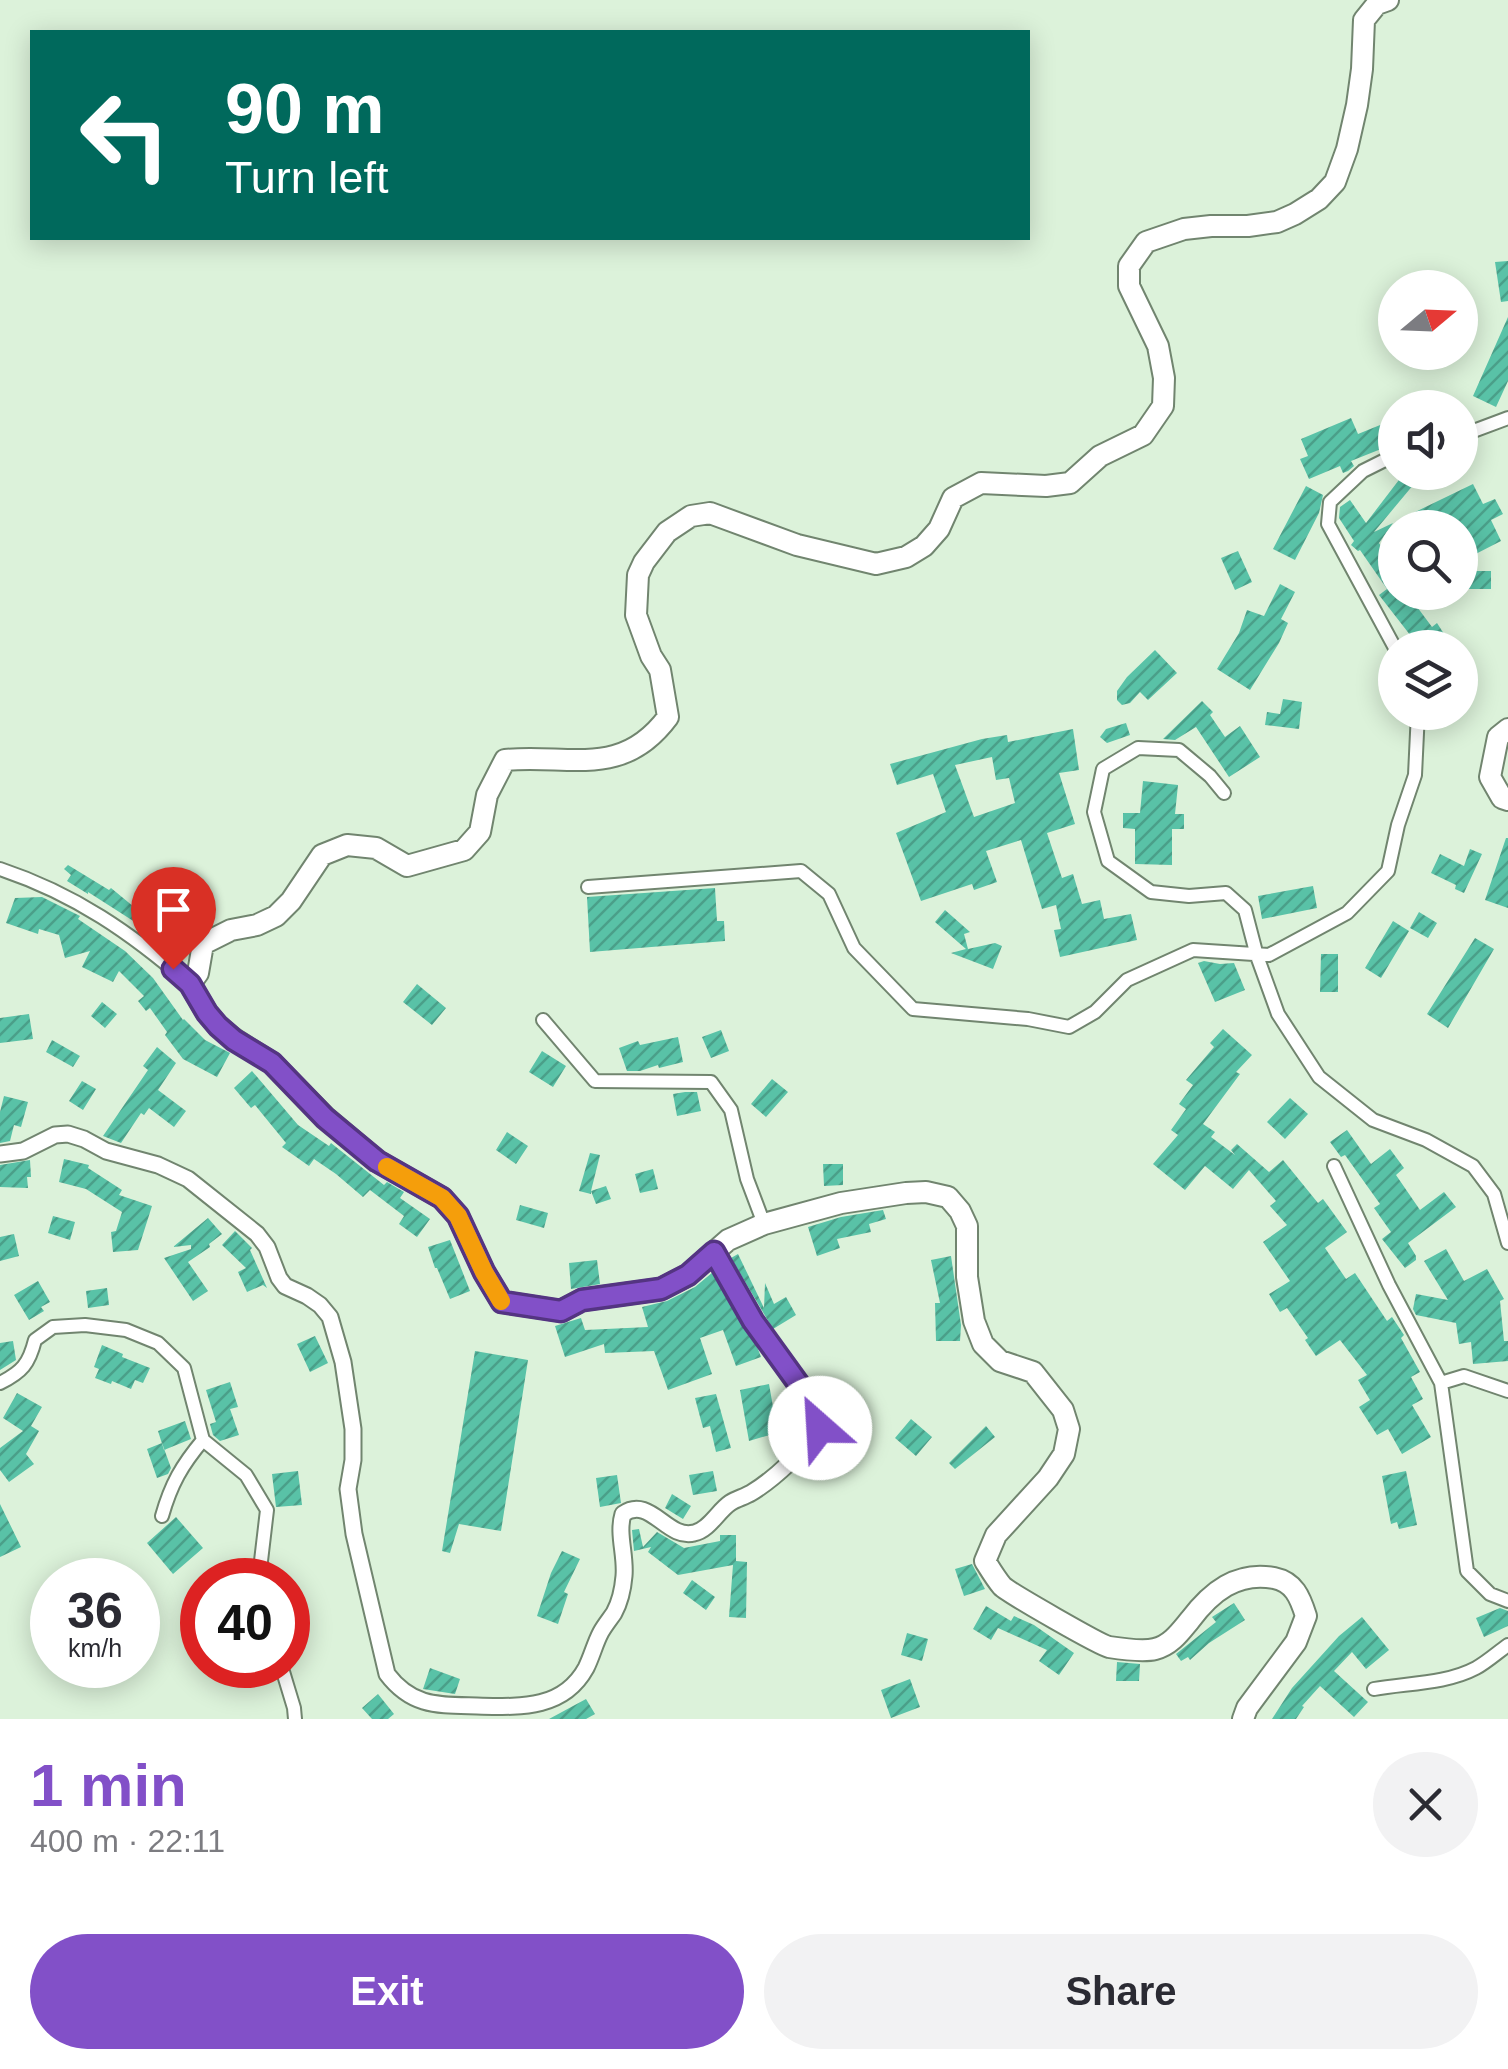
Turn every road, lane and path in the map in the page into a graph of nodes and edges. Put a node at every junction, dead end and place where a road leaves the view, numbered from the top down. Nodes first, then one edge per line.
1 (1388, 0) edge
2 (1508, 418) edge
3 (1478, 429) edge
4 (1378, 463) edge
5 (1385, 630) edge
6 (1508, 729) edge
7 (1418, 730) edge
8 (1224, 793) dead end
9 (1508, 800) edge
10 (0, 869) edge
11 (588, 887) dead end
12 (1257, 956) junction
13 (190, 984) junction
14 (543, 1020) dead end
15 (0, 1154) edge
16 (1334, 1166) dead end
17 (764, 1224) junction
18 (1508, 1243) edge
19 (714, 1252) junction
20 (0, 1383) edge
21 (1441, 1383) junction
22 (1508, 1391) edge
23 (203, 1440) junction
24 (162, 1516) dead end
25 (261, 1558) edge
26 (1508, 1601) edge
27 (1508, 1645) edge
28 (288, 1688) edge
29 (1374, 1689) dead end
30 (295, 1719) edge
31 (1243, 1719) edge

1 - 13 main road
2 - 3 street
4 - 5 street
6 - 9 main road
7 - 12 street
8 - 12 street
10 - 13 street
11 - 12 street
12 - 18 street
13 - 19 main road
14 - 17 street
15 - 19 street
16 - 21 street
17 - 19 main road
17 - 31 main road
20 - 23 street
21 - 22 street
21 - 26 street
23 - 24 street
23 - 25 street
27 - 29 street
28 - 30 street

